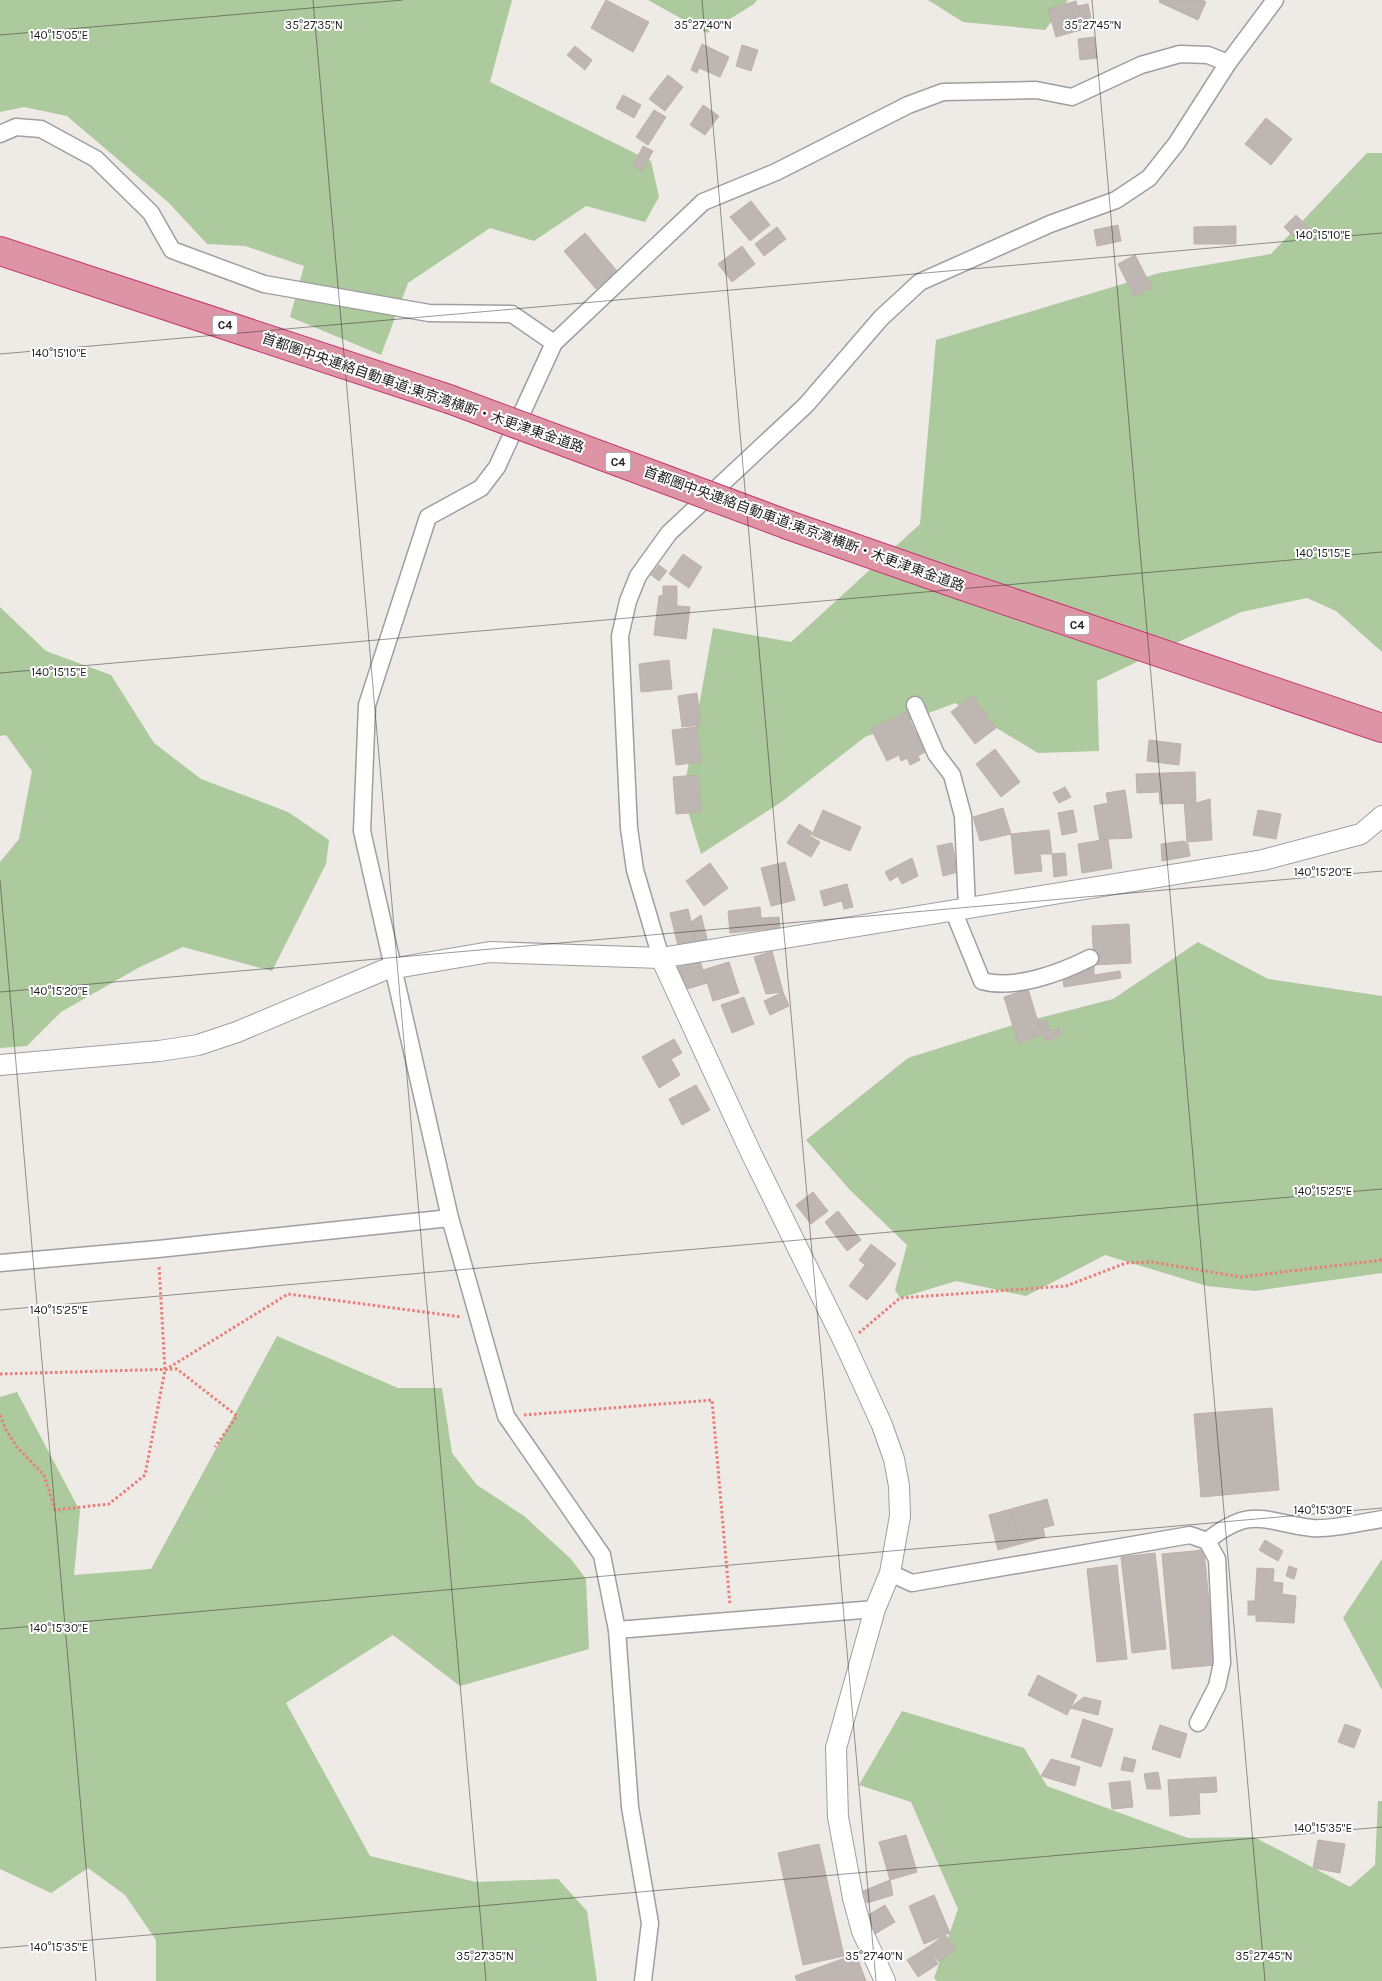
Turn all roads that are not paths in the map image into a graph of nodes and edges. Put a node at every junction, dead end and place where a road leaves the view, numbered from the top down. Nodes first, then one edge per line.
1 (1275, 0) edge
2 (1228, 63) junction
3 (0, 134) edge
4 (0, 251) edge
5 (554, 343) junction
6 (915, 705) dead end
7 (1374, 725) edge
8 (1382, 816) edge
9 (960, 909) junction
10 (661, 958) junction
11 (1090, 958) dead end
12 (395, 970) junction
13 (0, 1065) edge
14 (450, 1218) junction
15 (0, 1263) edge
16 (1382, 1519) edge
17 (1207, 1541) junction
18 (890, 1573) junction
19 (875, 1608) junction
20 (617, 1630) junction
21 (1198, 1723) dead end
22 (643, 1981) edge
23 (885, 1981) edge

1 - 2 street
2 - 5 street
2 - 10 street
3 - 5 street
4 - 7 highway, 首都圏中央連絡自動車道;東京湾横断・木更津東金道路 / C4, bridge
5 - 12 street
6 - 9 street
8 - 9 street
9 - 10 street
9 - 11 street
10 - 12 street
10 - 18 street
12 - 13 street
12 - 14 street
14 - 15 street
14 - 20 street
16 - 17 street
17 - 18 street
17 - 21 street
18 - 19 street
19 - 20 street
19 - 23 street
20 - 22 street

